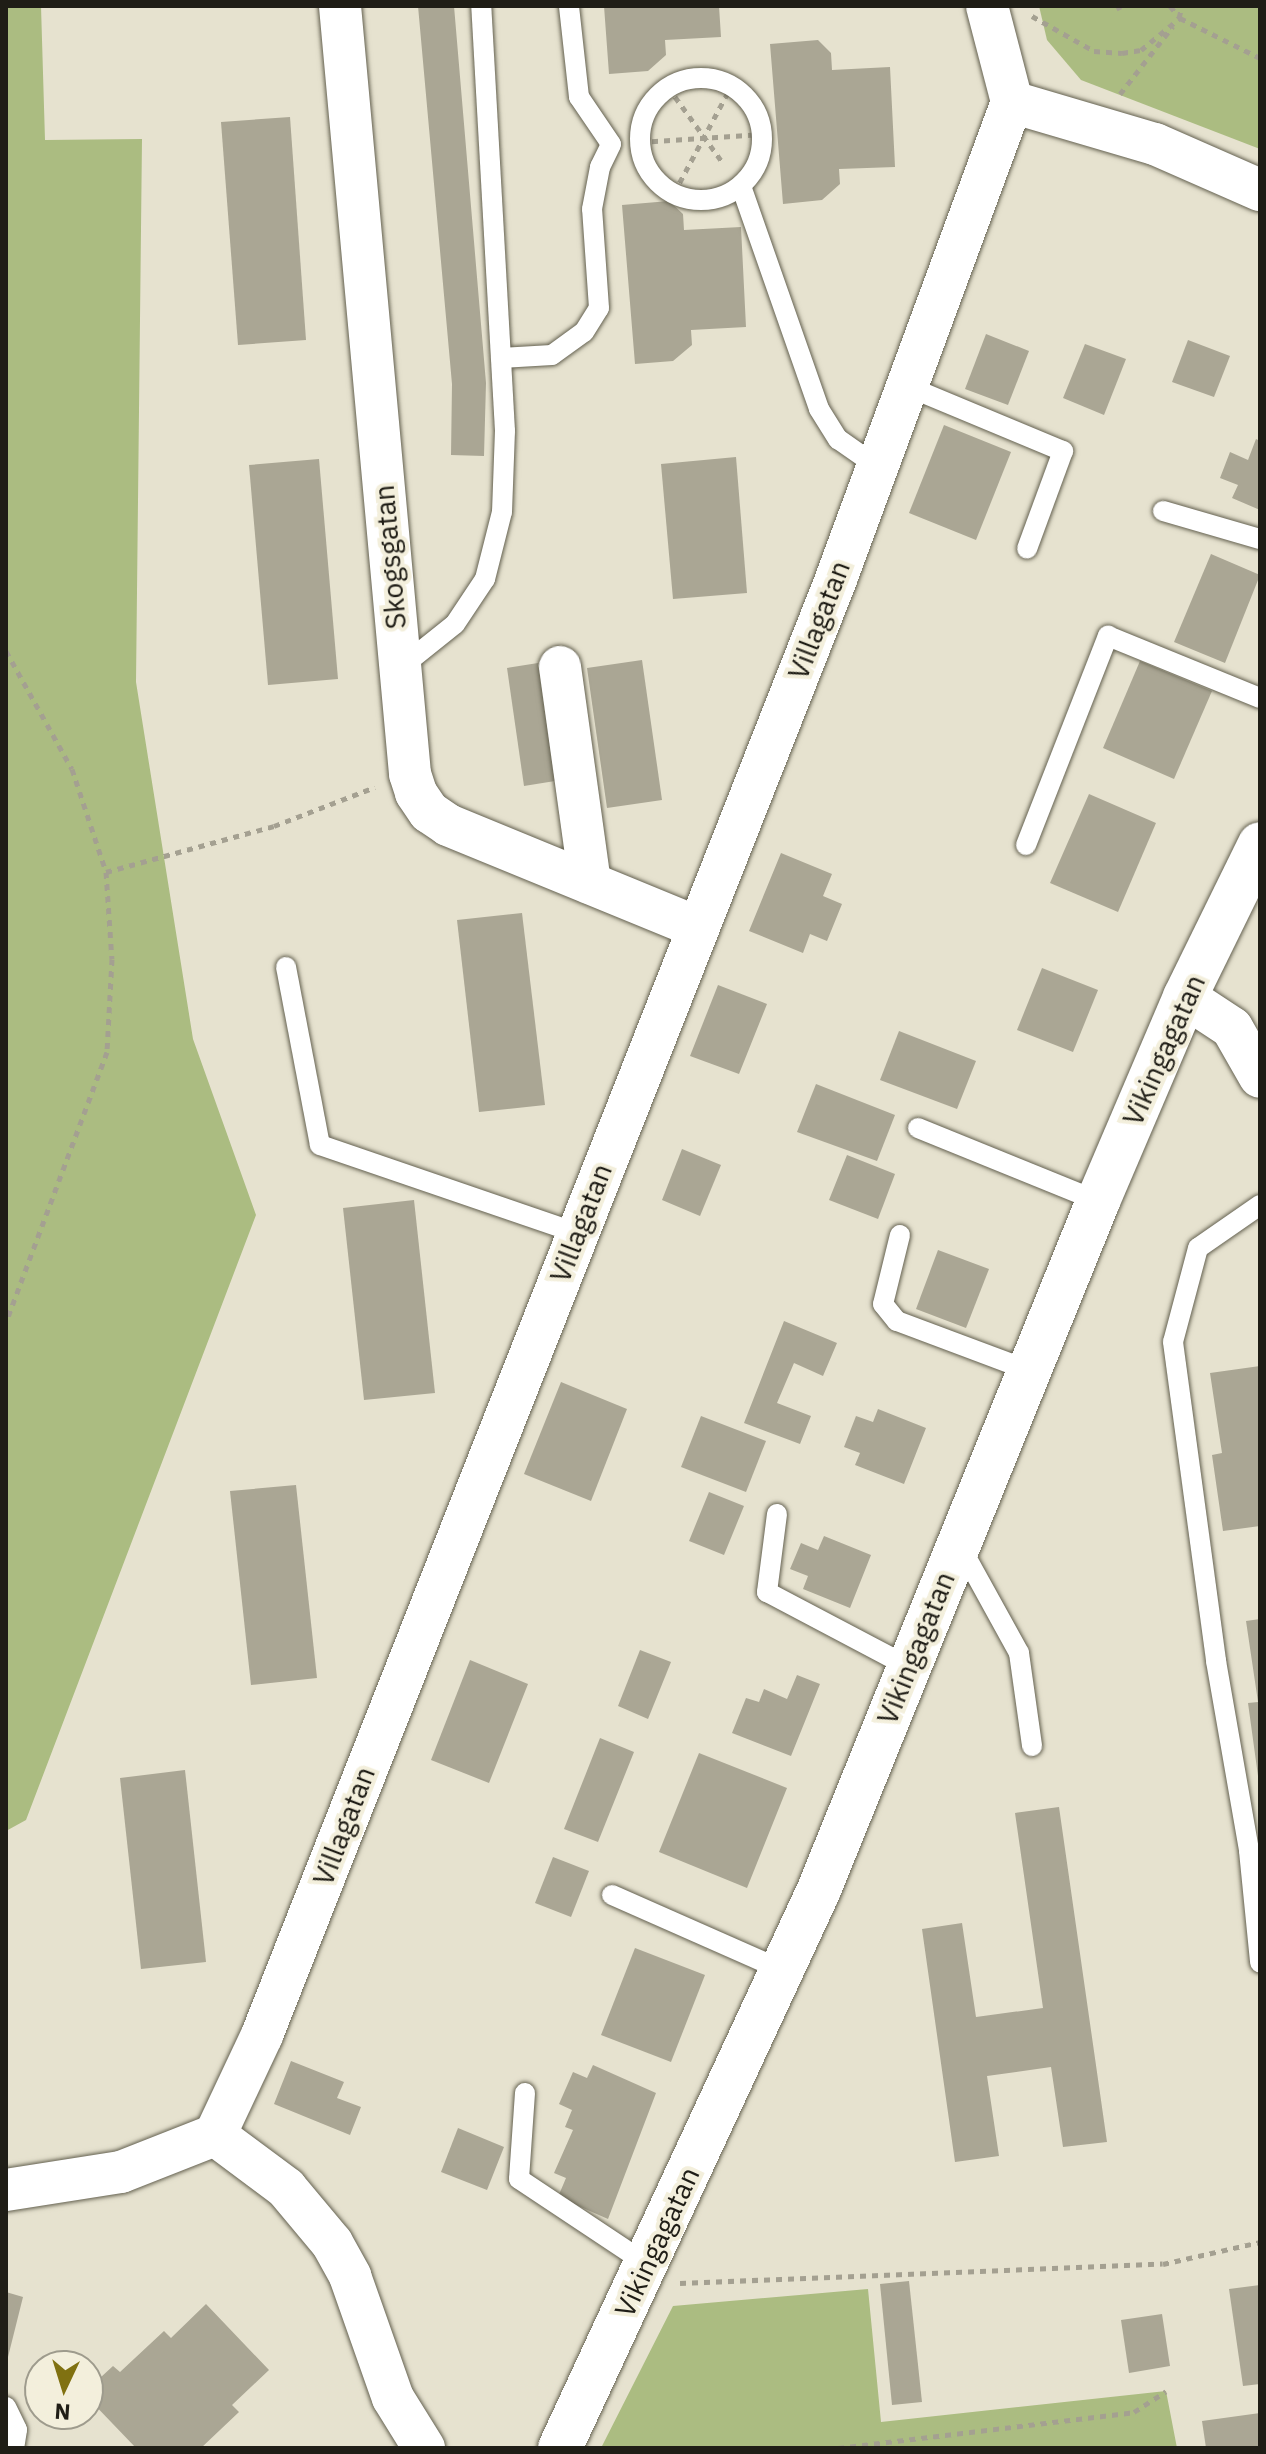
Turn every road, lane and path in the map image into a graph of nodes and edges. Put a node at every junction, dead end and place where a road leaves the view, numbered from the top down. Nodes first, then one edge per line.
1 (340, 6) edge
2 (481, 6) edge
3 (569, 6) edge
4 (987, 6) edge
5 (1170, 6) edge
6 (1182, 6) edge
7 (1028, 13) dead end
8 (1180, 18) junction
9 (1260, 58) edge
10 (732, 85) junction
11 (668, 87) junction
12 (1012, 102) junction
13 (1106, 128) junction
14 (763, 134) junction
15 (704, 138) junction
16 (640, 142) junction
17 (611, 144) junction
18 (741, 186) junction
19 (1260, 190) edge
20 (674, 193) junction
21 (501, 358) junction
22 (909, 387) junction
23 (878, 467) junction
24 (1163, 511) dead end
25 (1260, 539) edge
26 (1027, 549) dead end
27 (6, 651) edge
28 (560, 667) dead end
29 (400, 668) junction
30 (1260, 698) edge
31 (410, 774) junction
32 (1260, 844) edge
33 (1026, 845) dead end
34 (106, 872) junction
35 (590, 883) junction
36 (697, 927) junction
37 (286, 967) dead end
38 (1185, 997) junction
39 (1260, 1077) edge
40 (918, 1128) dead end
41 (1098, 1201) junction
42 (1260, 1205) edge
43 (577, 1233) junction
44 (900, 1235) dead end
45 (6, 1322) edge
46 (1028, 1370) junction
47 (777, 1514) dead end
48 (958, 1542) junction
49 (909, 1667) junction
50 (1032, 1746) dead end
51 (612, 1895) dead end
52 (1260, 1962) edge
53 (782, 1970) junction
54 (525, 2093) dead end
55 (215, 2135) junction
56 (6, 2190) edge
57 (1260, 2242) edge
58 (642, 2275) junction
59 (1166, 2391) dead end
60 (6, 2407) edge
61 (14, 2448) edge
62 (424, 2448) edge
63 (560, 2448) edge
64 (838, 2448) edge

1 - 29 street, Skogsgatan
2 - 21 lane
3 - 17 lane
4 - 12 street
5 - 8 path
6 - 8 path
7 - 8 path
8 - 9 path
8 - 13 path
10 - 11 lane
10 - 14 lane
10 - 15 path
11 - 15 path
11 - 16 lane
12 - 13 street
12 - 22 street, Villagatan
13 - 19 street
14 - 15 path
14 - 18 lane
15 - 16 path
15 - 18 path
15 - 20 path
16 - 17 lane
16 - 20 lane
17 - 21 lane
18 - 20 lane
18 - 23 lane
21 - 29 lane
22 - 23 street, Villagatan
22 - 26 lane
23 - 36 street, Villagatan
24 - 25 lane
27 - 34 path
28 - 35 street
29 - 31 street, Skogsgatan
30 - 33 lane
31 - 34 path
31 - 35 street, Skogsgatan
32 - 38 street, Vikingagatan
34 - 45 path
35 - 36 street, Skogsgatan
36 - 43 street, Villagatan
37 - 43 lane
38 - 39 street
38 - 41 street, Vikingagatan
40 - 41 lane
41 - 46 street, Vikingagatan
42 - 52 lane
43 - 55 street, Villagatan
44 - 46 lane
46 - 48 street, Vikingagatan
47 - 49 lane
48 - 49 street, Vikingagatan
48 - 50 lane
49 - 53 street, Vikingagatan
51 - 53 lane
53 - 58 street, Vikingagatan
54 - 58 lane
55 - 56 street
55 - 62 street
57 - 58 path
58 - 63 street, Vikingagatan
59 - 64 path
60 - 61 lane

